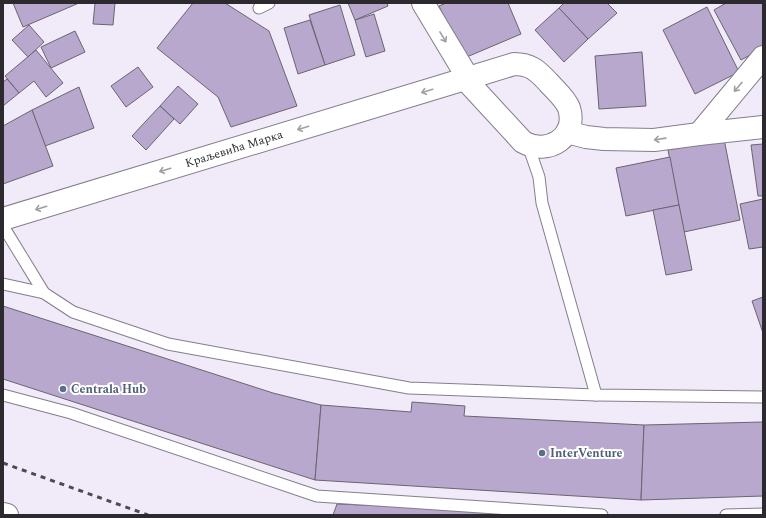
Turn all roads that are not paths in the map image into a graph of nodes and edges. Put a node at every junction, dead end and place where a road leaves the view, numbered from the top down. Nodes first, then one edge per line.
1 (423, 3) edge
2 (763, 57) edge
3 (466, 79) junction
4 (763, 127) edge
5 (567, 132) junction
6 (699, 134) junction
7 (528, 145) junction
8 (3, 219) edge
9 (3, 226) edge
10 (3, 284) edge
11 (44, 293) junction
12 (3, 395) edge
13 (596, 395) junction
14 (763, 398) edge
15 (3, 514) edge
16 (763, 514) edge
17 (7, 515) edge
18 (602, 515) edge
19 (726, 515) edge

1 -> 3 street
2 -> 6 street
3 - 5 street, Краљевића Марка
3 - 7 street
3 -> 8 street, Краљевића Марка
4 - 6 street
6 -> 5 street
5 - 7 street
7 - 13 lane
9 - 11 lane
10 - 11 lane
11 - 13 lane
12 - 18 lane
13 - 14 lane
15 - 17 street
16 - 19 lane

